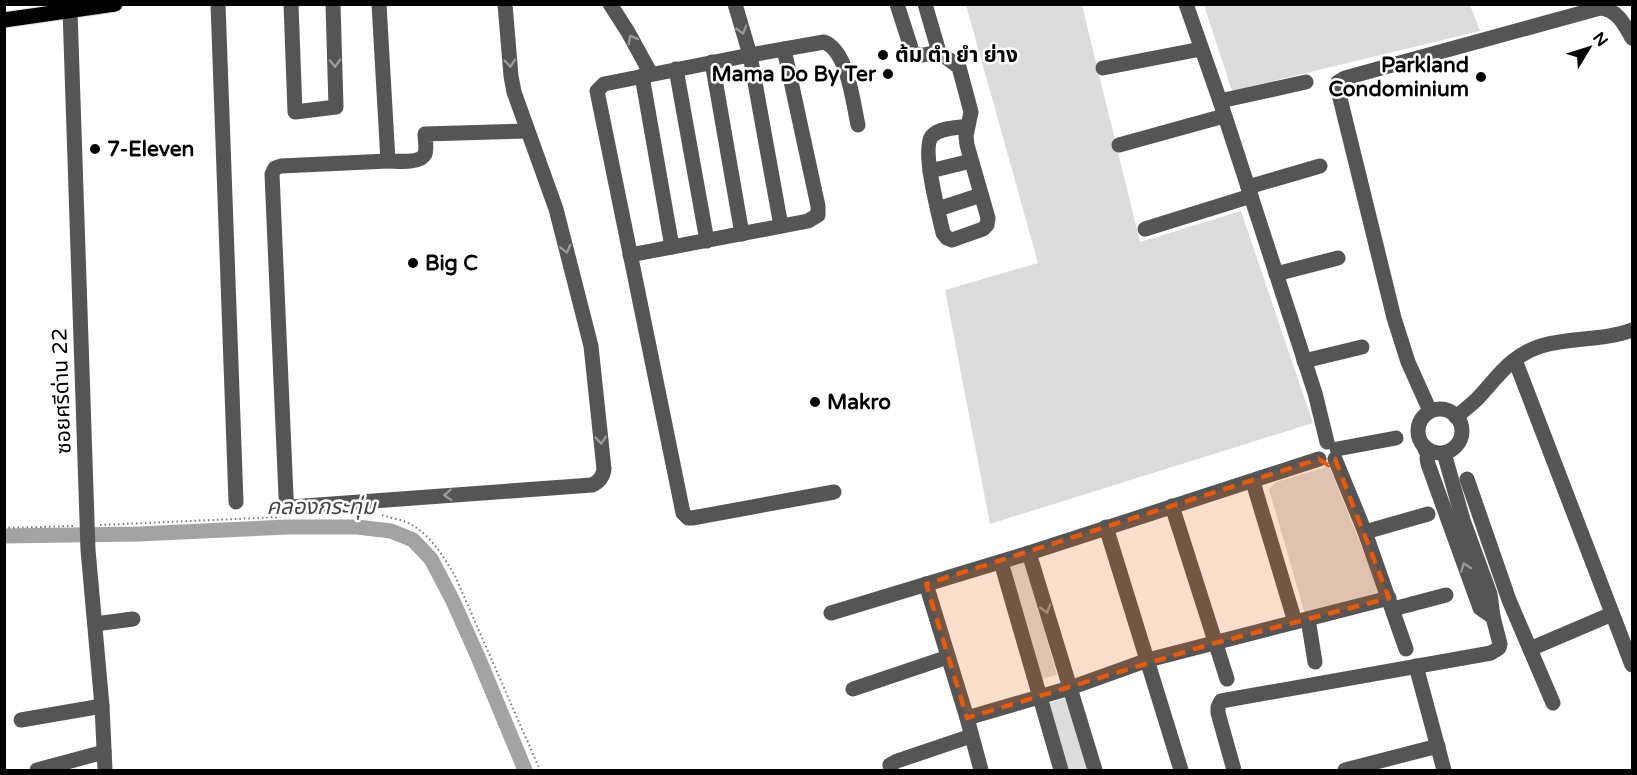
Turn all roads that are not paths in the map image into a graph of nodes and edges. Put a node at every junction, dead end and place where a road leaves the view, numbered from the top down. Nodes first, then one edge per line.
1 (115, 4) edge
2 (218, 4) edge
3 (291, 4) edge
4 (333, 4) edge
5 (379, 4) edge
6 (505, 4) edge
7 (610, 4) edge
8 (735, 4) edge
9 (897, 4) edge
10 (925, 4) edge
11 (1186, 4) edge
12 (70, 10) junction
13 (4, 20) edge
14 (1632, 38) edge
15 (784, 49) junction
16 (1201, 49) junction
17 (939, 52) junction
18 (750, 55) junction
19 (712, 62) junction
20 (1103, 68) dead end
21 (676, 69) junction
22 (646, 75) junction
23 (1306, 81) dead end
24 (1220, 100) junction
25 (1224, 116) junction
26 (858, 125) dead end
27 (968, 126) junction
28 (527, 131) junction
29 (1119, 145) dead end
30 (388, 161) junction
31 (972, 161) junction
32 (1320, 166) dead end
33 (930, 171) junction
34 (1249, 191) junction
35 (981, 195) junction
36 (938, 209) junction
37 (781, 226) junction
38 (1145, 229) dead end
39 (742, 234) junction
40 (707, 240) junction
41 (672, 247) junction
42 (630, 255) junction
43 (1338, 258) dead end
44 (1276, 274) junction
45 (1632, 330) edge
46 (1362, 347) dead end
47 (1515, 360) junction
48 (1304, 361) junction
49 (1430, 411) junction
50 (1456, 417) junction
51 (1396, 438) dead end
52 (1424, 447) junction
53 (1329, 452) junction
54 (1444, 453) junction
55 (1467, 478) dead end
56 (1253, 482) junction
57 (834, 492) dead end
58 (236, 502) dead end
59 (1172, 506) junction
60 (1428, 514) dead end
61 (1107, 527) junction
62 (1365, 532) junction
63 (1029, 553) junction
64 (1001, 562) junction
65 (926, 584) junction
66 (1446, 595) dead end
67 (1391, 603) junction
68 (831, 613) dead end
69 (1612, 614) junction
70 (1493, 617) junction
71 (133, 619) dead end
72 (1302, 621) junction
73 (95, 624) junction
74 (1215, 643) junction
75 (1406, 649) dead end
76 (1530, 649) junction
77 (948, 657) junction
78 (1148, 660) junction
79 (1315, 662) dead end
80 (1632, 665) edge
81 (1416, 666) junction
82 (1227, 678) dead end
83 (1070, 688) junction
84 (853, 689) dead end
85 (1040, 697) junction
86 (1553, 703) dead end
87 (102, 706) junction
88 (967, 718) junction
89 (21, 720) dead end
90 (971, 736) junction
91 (1438, 746) junction
92 (104, 752) junction
93 (1440, 770) edge
94 (37, 771) edge
95 (105, 771) edge
96 (891, 771) edge
97 (981, 771) edge
98 (1061, 771) edge
99 (1095, 771) edge
100 (1181, 771) edge
101 (1234, 771) edge
102 (1345, 771) edge

1 - 12 main road
2 - 58 street
4 -> 3 street
5 - 30 street
6 -> 28 street
22 -> 7 street
8 -> 18 street
9 - 17 street
10 - 17 street
11 - 16 street
12 - 13 main road
12 - 73 street, ซอยศรีด่าน 22
14 - 49 street
15 - 18 street
15 - 26 street
15 - 37 street
16 - 20 street
16 - 24 street
17 - 27 street
18 - 19 street
18 - 37 street
19 - 21 street
19 - 39 street
21 - 22 street
21 - 40 street
22 - 41 street
22 - 42 street
23 - 24 street
24 - 25 street
25 - 29 street
25 - 34 street
27 - 31 street
27 - 33 street
28 - 30 street
28 -> 30 street
31 - 33 street
31 - 35 street
32 - 34 street
33 - 36 street
34 - 38 street
34 - 44 street
35 - 36 street
35 - 36 street
37 - 39 street
39 - 40 street
40 - 41 street
41 - 42 street
42 - 57 street
43 - 44 street
44 - 48 street
45 - 47 street
46 - 48 street
47 - 50 street
47 - 69 street
48 - 53 street
49 - 50 street
49 - 52 street
50 - 54 street
51 - 53 street
52 - 54 street
70 -> 52 street
53 - 56 street
53 - 62 street
54 - 70 street
55 - 76 street
56 - 59 street
56 - 72 street
59 - 61 street
59 - 74 street
60 - 62 street
61 - 63 street
61 - 78 street
62 - 67 street
63 - 64 street
63 -> 83 street
64 - 65 street
64 - 85 street
65 - 68 street
65 - 77 street
66 - 67 street
67 - 72 street
67 - 75 street
69 - 76 street
69 - 80 street
70 - 81 street
71 - 73 street
72 - 74 street
72 - 79 street
73 - 87 street, ซอยศรีด่าน 22
74 - 78 street
74 - 82 street
76 - 86 street
77 - 84 street
77 - 88 street
78 - 83 street
78 - 100 street
81 - 91 street
81 - 101 street
83 - 85 street
83 - 99 street
85 - 88 street
85 - 98 street
87 - 89 street
87 - 92 street, ซอยศรีด่าน 22
88 - 90 street
90 - 96 street
90 - 97 street
91 - 93 street
91 - 102 street
92 - 94 street
92 - 95 street, ซอยศรีด่าน 22

